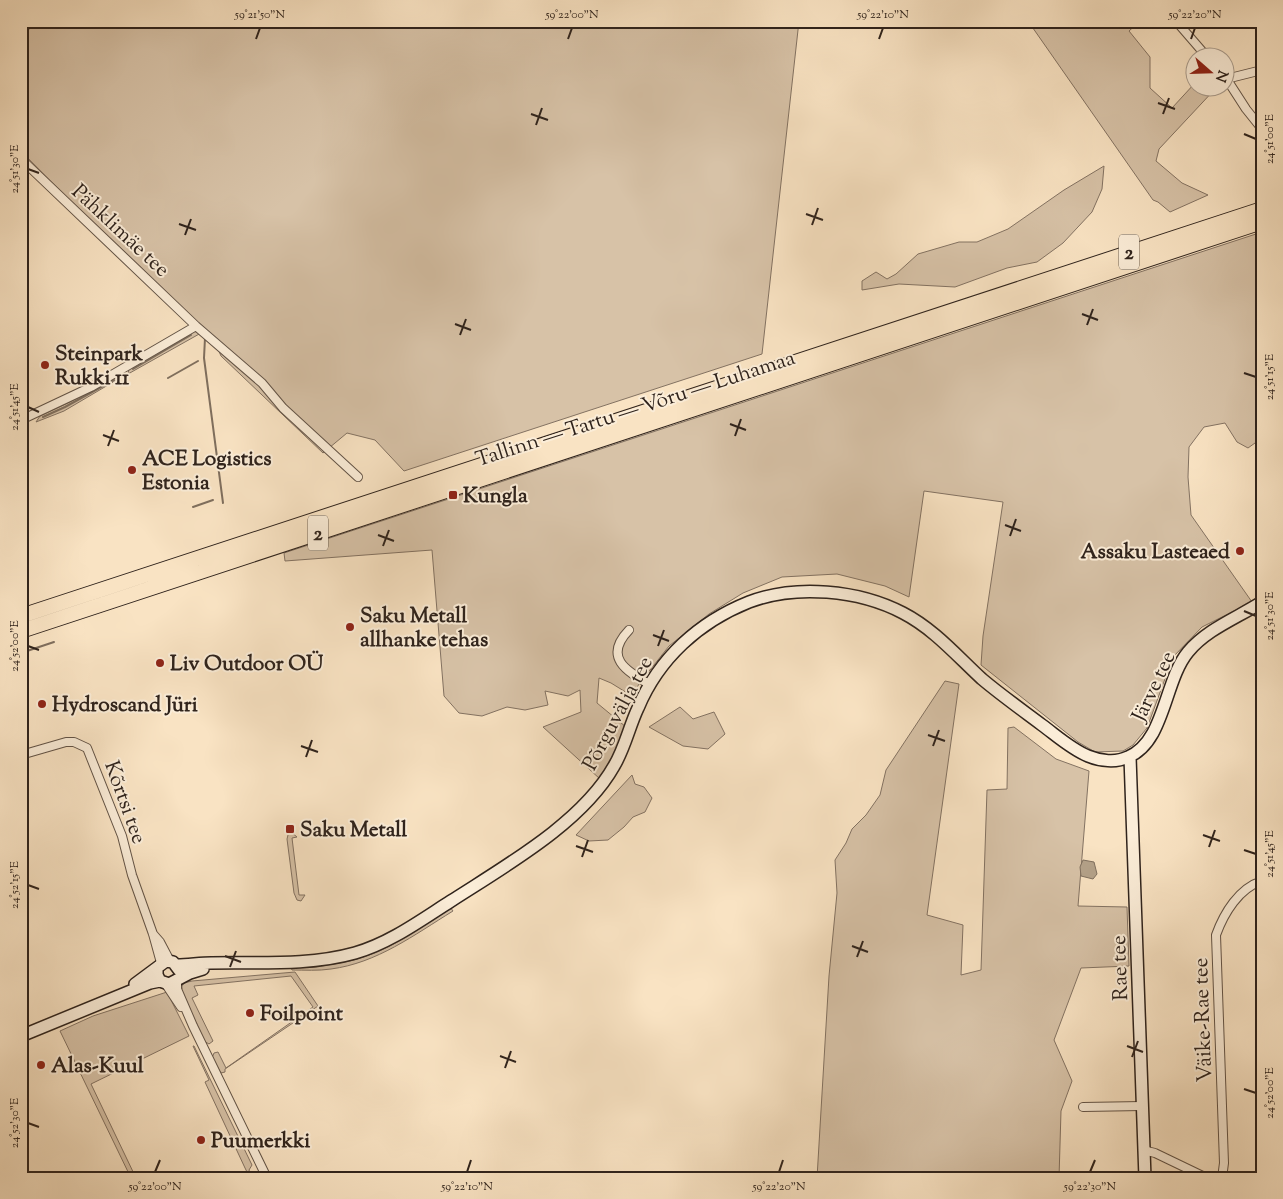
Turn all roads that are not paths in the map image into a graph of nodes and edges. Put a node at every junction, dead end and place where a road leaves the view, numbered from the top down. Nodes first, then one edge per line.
1 (1176, 21) edge
2 (1199, 48) edge
3 (1262, 70) edge
4 (1236, 76) edge
5 (1236, 94) edge
6 (1262, 129) edge
7 (21, 159) edge
8 (1262, 209) edge
9 (1262, 222) edge
10 (196, 326) junction
11 (21, 420) edge
12 (358, 477) dead end
13 (1262, 602) edge
14 (21, 616) edge
15 (629, 630) dead end
16 (21, 631) edge
17 (649, 684) junction
18 (21, 755) edge
19 (1130, 757) junction
20 (1262, 881) edge
21 (239, 963) junction
22 (166, 964) junction
23 (178, 979) junction
24 (162, 982) junction
25 (117, 996) junction
26 (193, 1026) junction
27 (21, 1036) edge
28 (1142, 1106) junction
29 (1083, 1107) dead end
30 (1144, 1150) junction
31 (267, 1178) edge
32 (1145, 1178) edge
33 (1207, 1178) edge
34 (1222, 1178) edge

1 - 2 street
3 - 4 street
5 - 6 street
7 - 10 street, Pähklimäe tee
8 - 14 highway, Tallinn — Tartu — Võru — Luhamaa / 2
9 - 16 highway, Tallinn — Tartu — Võru — Luhamaa / 2
10 - 11 street
10 - 12 street, Pähklimäe tee
13 - 19 street, Järve tee
15 - 17 street
17 - 19 street, Põrguvälja tee
17 - 21 street, Põrguvälja tee
18 - 22 street, Kõrtsi tee
19 - 28 street, Rae tee
20 - 34 street, Väike-Rae tee
21 - 22 street, Põrguvälja tee
21 - 23 street, Põrguvälja tee
22 - 23 street
22 - 24 street
22 - 25 street
23 - 24 street, Põrguvälja tee
23 - 26 street
24 - 25 street
24 - 26 street
25 - 27 street
26 - 31 street
28 - 29 street
28 - 30 street, Rae tee
30 - 32 street, Rae tee
30 - 33 street

